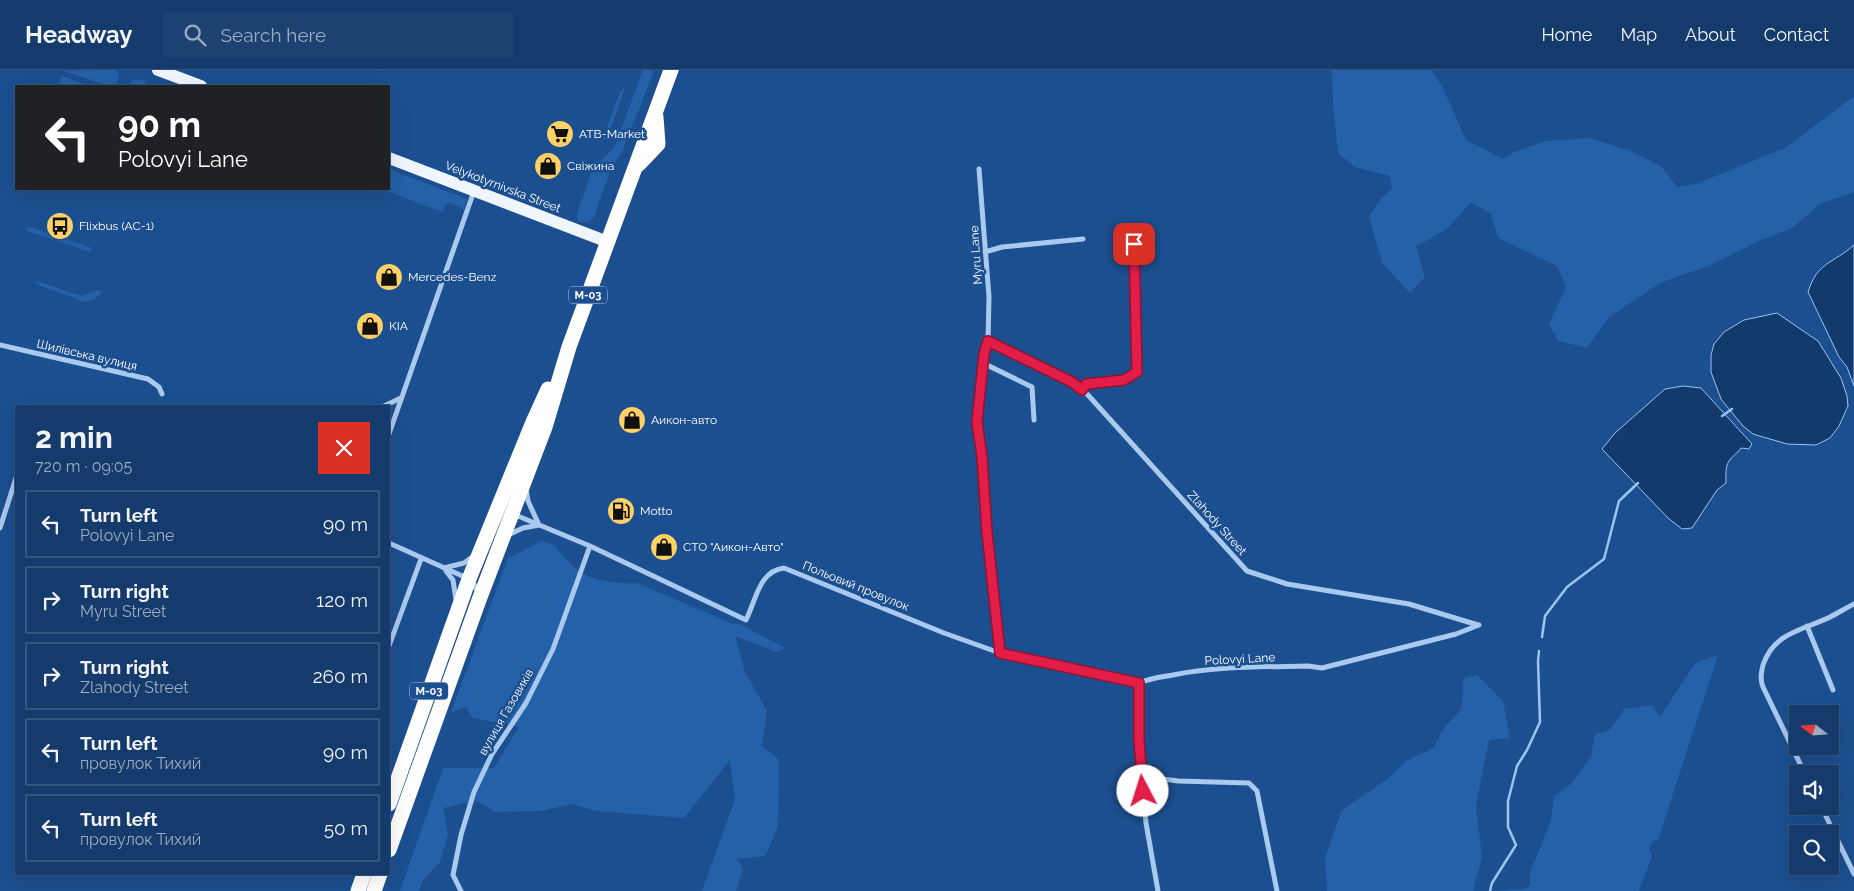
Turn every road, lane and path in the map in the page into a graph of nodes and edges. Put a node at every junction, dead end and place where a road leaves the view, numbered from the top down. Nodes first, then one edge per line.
1 (158, 70) edge
2 (671, 70) edge
3 (197, 85) edge
4 (390, 158) edge
5 (979, 168) dead end
6 (474, 191) junction
7 (1135, 227) dead end
8 (1083, 240) dead end
9 (608, 242) junction
10 (985, 252) junction
11 (988, 341) junction
12 (0, 345) edge
13 (983, 363) junction
14 (1082, 390) junction
15 (162, 394) dead end
16 (402, 398) junction
17 (386, 405) edge
18 (1034, 420) dead end
19 (390, 431) edge
20 (519, 476) junction
21 (15, 481) edge
22 (508, 509) junction
23 (539, 525) junction
24 (0, 528) edge
25 (489, 529) junction
26 (390, 543) edge
27 (501, 543) junction
28 (590, 546) junction
29 (481, 549) junction
30 (421, 558) junction
31 (444, 568) junction
32 (480, 575) junction
33 (479, 600) junction
34 (1854, 604) edge
35 (455, 618) junction
36 (1479, 625) joint
37 (1807, 626) junction
38 (390, 643) edge
39 (1000, 653) junction
40 (1139, 683) junction
41 (1833, 690) dead end
42 (1801, 765) edge
43 (1142, 776) junction
44 (390, 801) edge
45 (1825, 815) edge
46 (390, 847) edge
47 (1854, 874) edge
48 (364, 875) edge
49 (380, 875) edge
50 (358, 891) edge
51 (374, 891) edge
52 (461, 891) edge
53 (1158, 891) edge
54 (1276, 891) edge

1 - 3 main road
2 - 9 highway, М-03
4 - 6 main road, Velykotyrnivska Street
5 - 10 street, Myru Lane
6 - 9 main road, Velykotyrnivska Street
6 - 16 street
7 - 14 street
8 - 10 street
9 - 20 highway, М-03
10 - 11 street, Myru Lane
11 - 13 street, Myru Lane
11 - 14 street, Zlahody Street
12 - 15 street, Шилівська вулиця
13 - 18 street
13 - 39 street, Myru Lane
14 - 36 street, Zlahody Street
16 - 17 street
16 - 19 street
20 - 22 highway, М-03
20 - 23 street
20 - 25 highway, М-03
21 - 24 street
22 - 23 street, Польовий провулок
22 - 25 street
22 - 27 highway, М-03
23 - 27 street
23 - 28 street, Польовий провулок
25 - 29 highway, М-03
26 - 30 street
27 - 32 highway, М-03
28 - 39 street, Польовий провулок
28 - 52 street, вулиця Газовиків
29 - 31 street
29 - 32 highway, М-03
30 - 31 street
30 - 38 street
31 - 32 street
31 - 35 street
32 - 33 highway, М-03
32 - 33 street
32 - 35 highway, М-03
33 - 46 highway, М-03
34 - 37 street
35 - 44 highway, М-03
36 - 40 street, Polovyi Lane
37 - 41 street
37 - 42 street
39 - 40 street
40 - 43 street
43 - 53 street
43 - 54 street
45 - 47 street
48 - 50 highway
49 - 51 highway

